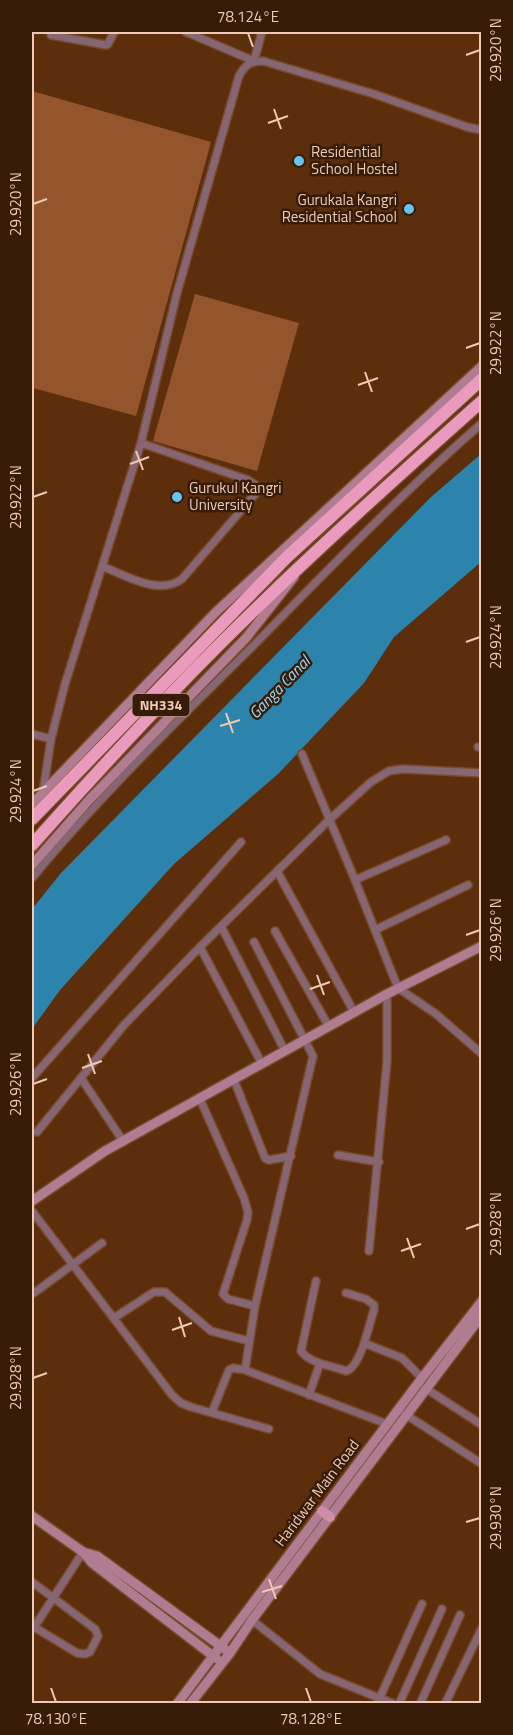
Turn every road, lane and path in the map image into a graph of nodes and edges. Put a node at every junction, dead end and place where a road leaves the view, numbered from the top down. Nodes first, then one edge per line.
1 (114, 32) edge
2 (186, 32) edge
3 (262, 32) edge
4 (51, 35) dead end
5 (254, 61) junction
6 (482, 130) edge
7 (482, 366) edge
8 (482, 379) edge
9 (482, 401) edge
10 (482, 423) edge
11 (141, 443) junction
12 (304, 563) junction
13 (104, 567) junction
14 (32, 734) edge
15 (51, 740) junction
16 (302, 754) dead end
17 (482, 773) edge
18 (36, 797) edge
19 (32, 819) edge
20 (329, 820) junction
21 (446, 840) dead end
22 (241, 842) dead end
23 (32, 845) edge
24 (32, 865) edge
25 (277, 871) junction
26 (32, 878) edge
27 (355, 880) junction
28 (468, 885) dead end
29 (221, 926) junction
30 (375, 930) junction
31 (275, 931) dead end
32 (254, 942) dead end
33 (482, 946) edge
34 (200, 947) junction
35 (398, 988) junction
36 (387, 994) junction
37 (354, 1012) junction
38 (329, 1027) junction
39 (305, 1041) junction
40 (285, 1051) junction
41 (482, 1054) edge
42 (262, 1064) junction
43 (32, 1078) edge
44 (81, 1078) junction
45 (234, 1080) junction
46 (200, 1099) junction
47 (37, 1132) dead end
48 (123, 1141) junction
49 (338, 1155) dead end
50 (291, 1156) junction
51 (379, 1162) junction
52 (32, 1201) edge
53 (32, 1210) edge
54 (102, 1244) dead end
55 (369, 1251) dead end
56 (73, 1263) junction
57 (316, 1281) dead end
58 (34, 1293) dead end
59 (346, 1293) dead end
60 (482, 1301) edge
61 (255, 1306) junction
62 (482, 1315) edge
63 (114, 1318) junction
64 (249, 1341) junction
65 (364, 1343) junction
66 (320, 1363) junction
67 (245, 1370) junction
68 (422, 1378) junction
69 (425, 1388) junction
70 (309, 1395) junction
71 (212, 1412) junction
72 (405, 1414) junction
73 (387, 1424) junction
74 (482, 1425) edge
75 (269, 1429) dead end
76 (482, 1464) edge
77 (326, 1514) junction
78 (32, 1515) edge
79 (82, 1552) junction
80 (32, 1582) edge
81 (52, 1599) junction
82 (422, 1604) dead end
83 (442, 1610) dead end
84 (460, 1615) dead end
85 (252, 1620) junction
86 (482, 1628) edge
87 (33, 1629) edge
88 (221, 1647) junction
89 (230, 1653) junction
90 (214, 1657) junction
91 (222, 1663) junction
92 (378, 1701) edge
93 (177, 1704) edge
94 (189, 1704) edge
95 (394, 1704) edge
96 (399, 1704) edge
97 (420, 1704) edge
98 (445, 1704) edge

1 - 4 street
2 - 5 street
3 - 5 street
5 - 6 street
5 - 11 street
7 - 18 street
8 - 19 highway, NH334
9 - 12 highway, NH334
10 - 26 street
11 - 13 street
11 - 13 street
12 - 23 highway, NH334
12 - 24 street
13 - 15 street
14 - 15 street
15 - 18 street
16 - 20 street
17 - 20 street
20 - 25 street
20 - 27 street
21 - 27 street
22 - 43 street
25 - 29 street
25 - 37 street
27 - 30 street
28 - 30 street
29 - 34 street
29 - 40 street
30 - 35 street
31 - 38 street
32 - 39 street
33 - 35 street
34 - 42 street
34 - 44 street
35 - 36 street
35 - 41 street
36 - 37 street
36 - 51 street
37 - 38 street
38 - 39 street
39 - 40 street
39 - 50 street
40 - 42 street
42 - 45 street
44 - 47 street
44 - 48 street
45 - 46 street
45 - 50 street
46 - 48 street
46 - 61 street
48 - 52 street
49 - 51 street
50 - 61 street
51 - 55 street
53 - 56 street
54 - 56 street
56 - 58 street
56 - 63 street
57 - 66 street
59 - 65 street
60 - 68 street, Haridwar Main Road
61 - 64 street
62 - 69 street, Haridwar Main Road
63 - 64 street
63 - 71 street
64 - 67 street
65 - 66 street
65 - 68 street
66 - 70 street
67 - 70 street
67 - 71 street
68 - 73 street, Haridwar Main Road
69 - 72 street, Haridwar Main Road
69 - 74 street
70 - 73 street
71 - 75 street
72 - 76 street
72 - 77 street, Haridwar Main Road
73 - 77 street, Haridwar Main Road
77 - 85 street, Haridwar Main Road
77 - 88 street, Haridwar Main Road
78 - 79 street
79 - 81 street
79 - 88 street
79 - 90 street
80 - 81 street
81 - 87 street
81 - 87 street
82 - 92 street
83 - 96 street
84 - 97 street
85 - 89 street, Haridwar Main Road
85 - 92 street
86 - 98 street
88 - 89 street
88 - 90 street, Haridwar Main Road
89 - 91 street, Haridwar Main Road
90 - 91 street
90 - 93 street, Haridwar Main Road
91 - 94 street, Haridwar Main Road
92 - 95 street

